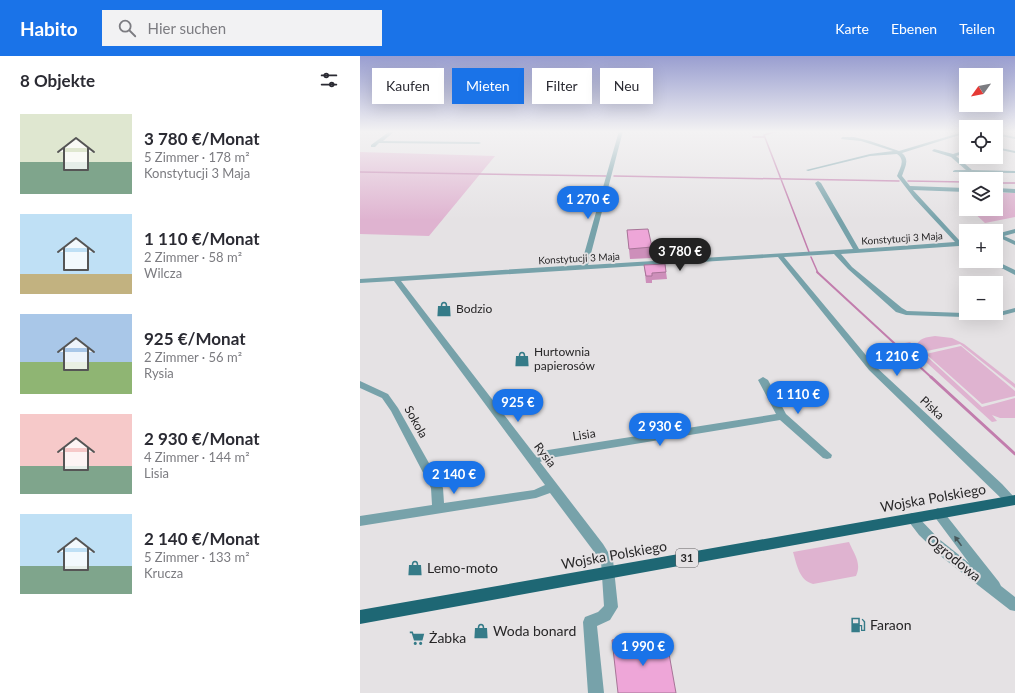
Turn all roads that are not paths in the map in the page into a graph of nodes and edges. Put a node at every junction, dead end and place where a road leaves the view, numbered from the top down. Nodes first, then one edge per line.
1 (613, 161) edge
2 (844, 161) edge
3 (905, 161) edge
4 (959, 161) edge
5 (808, 170) dead end
6 (955, 171) dead end
7 (970, 171) junction
8 (1015, 172) edge
9 (818, 183) dead end
10 (909, 188) junction
11 (959, 190) edge
12 (1003, 190) edge
13 (1015, 190) edge
14 (1015, 231) edge
15 (1003, 234) edge
16 (1003, 237) edge
17 (959, 240) edge
18 (1015, 242) edge
19 (959, 245) edge
20 (857, 251) junction
21 (838, 252) junction
22 (780, 256) junction
23 (1003, 267) edge
24 (584, 268) junction
25 (1015, 273) edge
26 (398, 278) junction
27 (360, 281) edge
28 (1015, 310) edge
29 (762, 380) dead end
30 (360, 384) edge
31 (782, 416) junction
32 (827, 455) dead end
33 (533, 460) junction
34 (552, 487) junction
35 (1012, 500) edge
36 (438, 510) junction
37 (938, 513) junction
38 (912, 518) junction
39 (360, 521) edge
40 (609, 572) junction
41 (1000, 593) junction
42 (1015, 605) edge
43 (360, 617) edge
44 (596, 693) edge

1 - 24 street
2 - 5 street
3 - 10 street
4 - 7 street
6 - 7 street
7 - 8 street
9 - 20 street
10 - 11 street
10 - 17 street
12 - 13 street
14 - 15 street
16 - 18 street
19 - 20 street, Konstytucji 3 Maja
20 - 21 street, Konstytucji 3 Maja
21 - 22 street, Konstytucji 3 Maja
21 - 28 street
22 - 24 street, Konstytucji 3 Maja
22 - 35 street, Piska
23 - 25 street
24 - 26 street, Konstytucji 3 Maja
26 - 27 street, Konstytucji 3 Maja
26 - 33 street, Rysia
29 - 31 street
30 - 36 street, Sokola
31 - 32 street
31 - 33 street, Lisia
33 - 34 street, Rysia
34 - 36 street
34 - 40 street, Rysia
35 - 37 main road, Wojska Polskiego / 31
36 - 39 street
37 - 38 main road, Wojska Polskiego / 31
41 -> 37 street, Ogrodowa
38 - 40 main road, Wojska Polskiego / 31
38 - 41 street, Ogrodowa
40 - 43 main road, Wojska Polskiego / 31
40 - 44 street, Rysia
41 - 42 street, Ogrodowa

